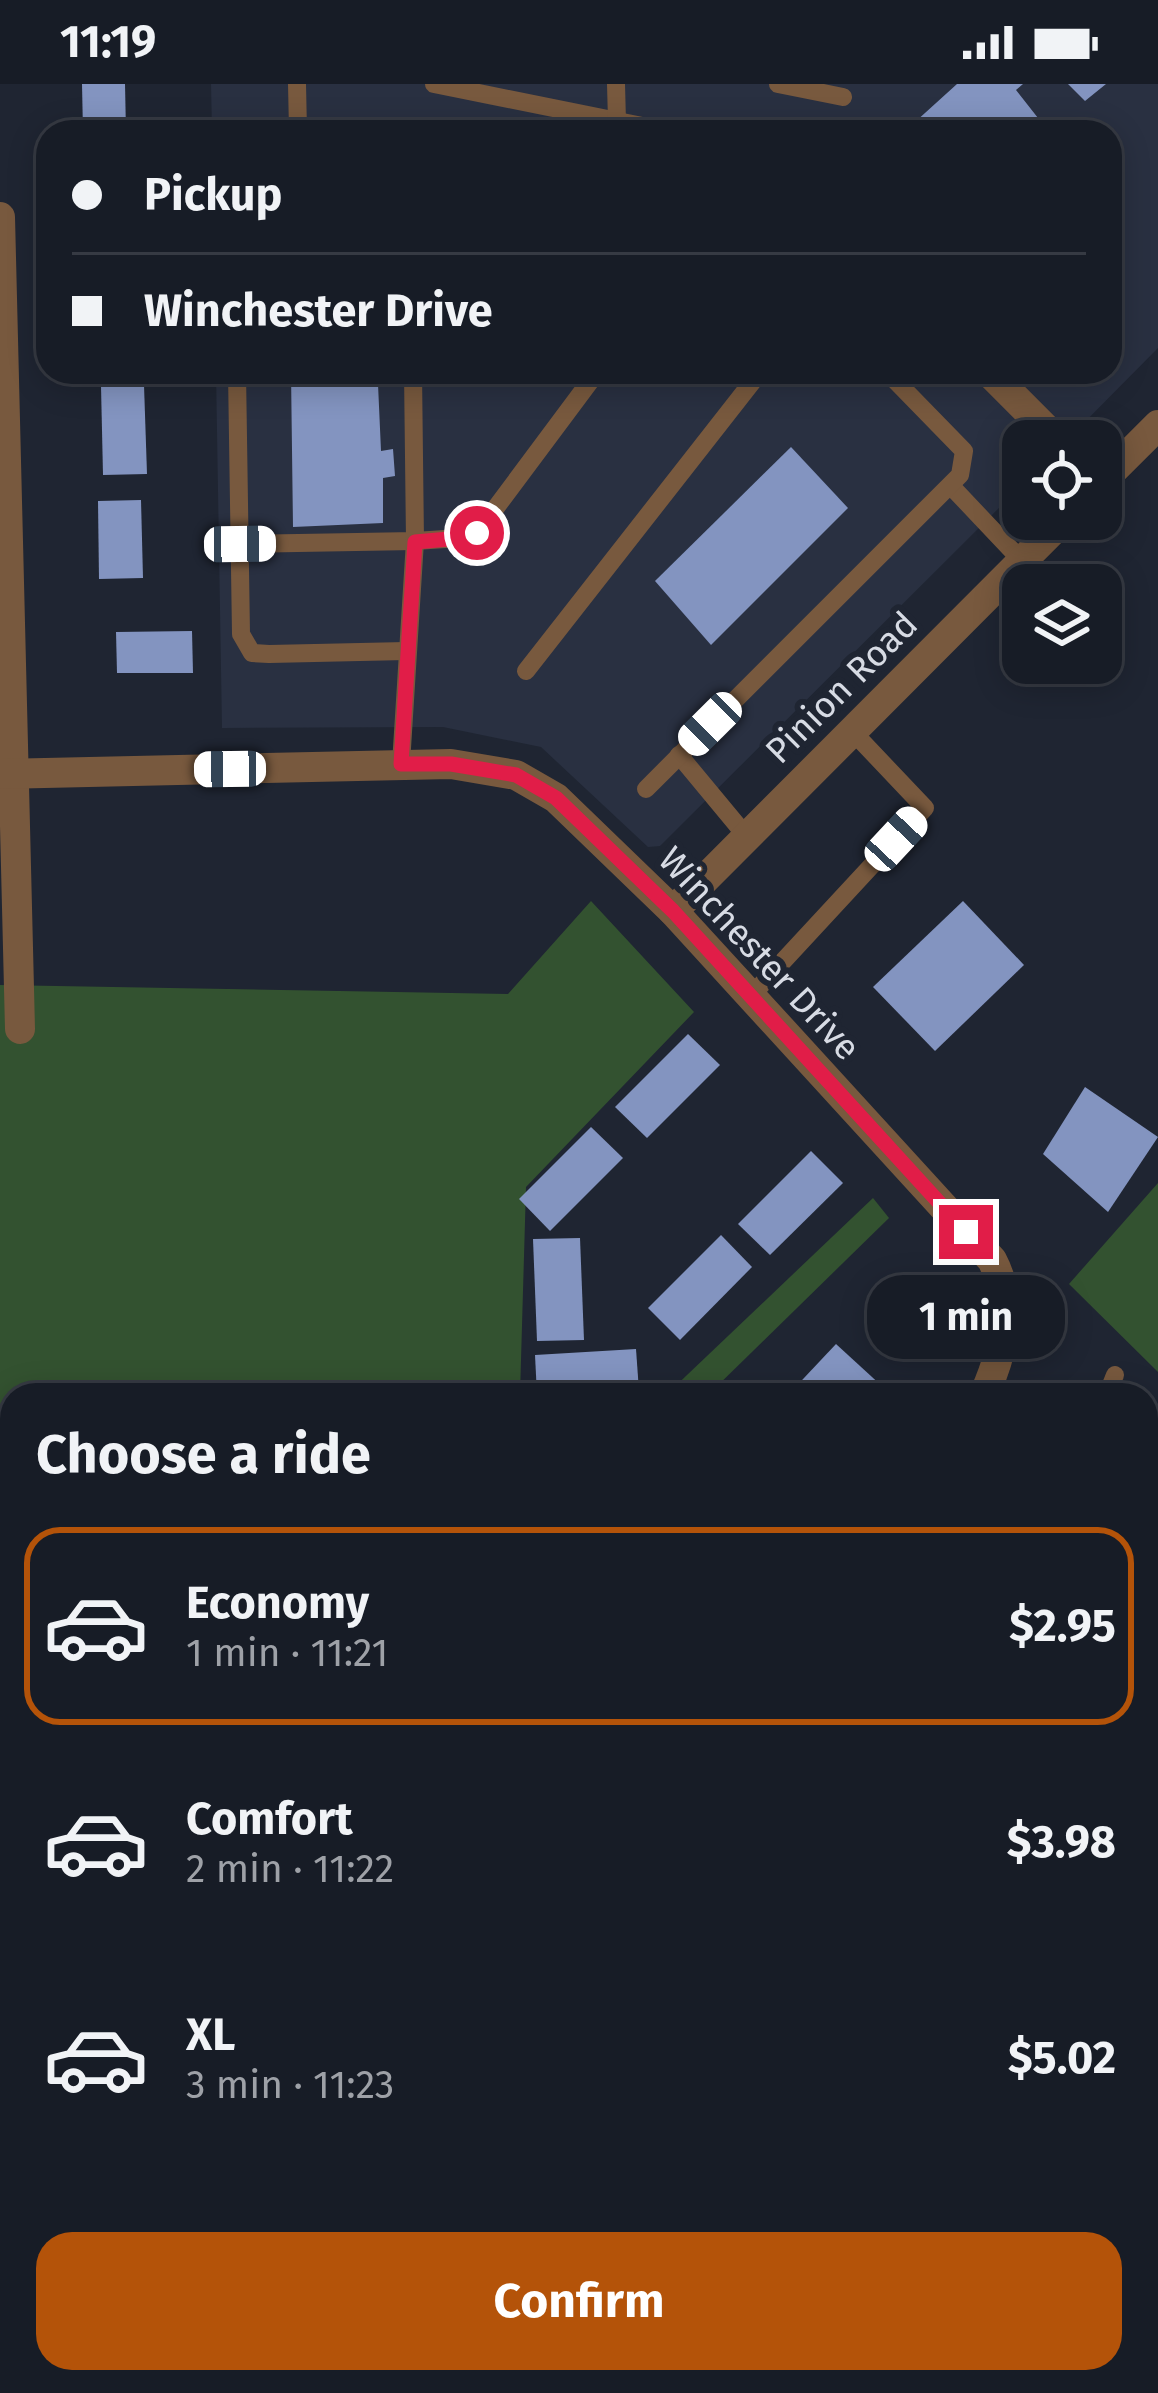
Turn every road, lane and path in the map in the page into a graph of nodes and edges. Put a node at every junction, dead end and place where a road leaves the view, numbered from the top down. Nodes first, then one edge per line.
1 (297, 84) edge
2 (434, 84) edge
3 (616, 84) edge
4 (778, 84) edge
5 (503, 91) edge
6 (843, 97) dead end
7 (301, 120) edge
8 (613, 120) edge
9 (617, 120) edge
10 (0, 217) edge
11 (237, 384) edge
12 (413, 384) edge
13 (588, 384) edge
14 (751, 384) edge
15 (898, 384) edge
16 (1001, 384) edge
17 (3, 398) edge
18 (1037, 420) edge
19 (1158, 425) edge
20 (1122, 461) edge
21 (951, 487) junction
22 (1043, 540) edge
23 (415, 542) junction
24 (240, 544) junction
25 (1022, 561) junction
26 (406, 651) junction
27 (526, 671) dead end
28 (852, 731) junction
29 (680, 755) junction
30 (401, 764) junction
31 (8, 774) edge
32 (646, 789) dead end
33 (747, 837) junction
34 (673, 911) junction
35 (748, 998) junction
36 (20, 1028) dead end
37 (1115, 1375) dead end
38 (989, 1383) edge
39 (1112, 1383) edge

1 - 7 lane
2 - 5 lane
3 - 9 lane
4 - 6 lane
5 - 8 lane
10 - 17 street
11 - 24 lane
12 - 23 lane
13 - 23 lane
14 - 27 lane
15 - 21 lane
16 - 18 street
17 - 31 street
19 - 20 street
21 - 25 lane
21 - 29 lane
22 - 25 street, Pinion Road
23 - 24 lane
23 - 26 lane
24 - 26 lane
25 - 28 street, Pinion Road
26 - 30 lane
28 - 33 street, Pinion Road
28 - 35 lane
29 - 32 lane
29 - 33 lane
30 - 31 street, Winchester Drive
30 - 34 street, Winchester Drive
31 - 36 street
33 - 34 street, Pinion Road
34 - 35 street, Winchester Drive
35 - 38 street, Winchester Drive
37 - 39 lane

